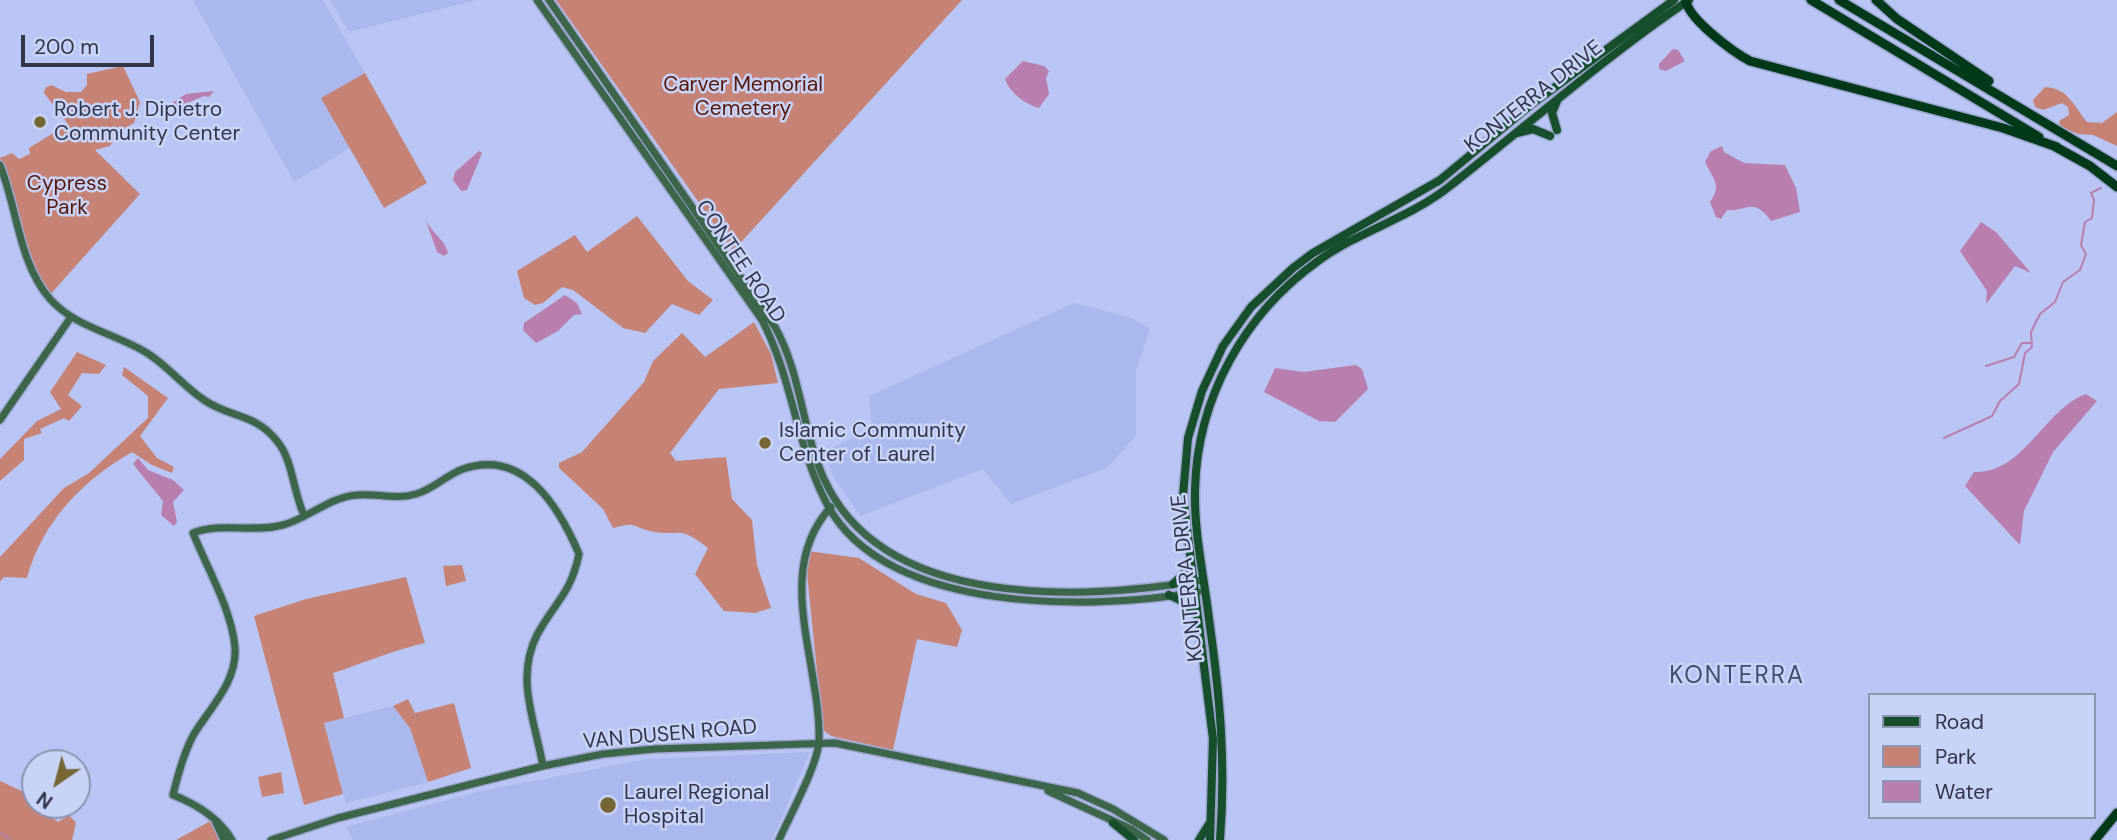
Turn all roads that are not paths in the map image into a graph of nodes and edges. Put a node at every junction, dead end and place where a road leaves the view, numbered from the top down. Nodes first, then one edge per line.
1 (537, 0) edge
2 (547, 0) edge
3 (1674, 0) edge
4 (1811, 0) edge
5 (1839, 0) edge
6 (1876, 0) edge
7 (1687, 1) edge
8 (1562, 95) junction
9 (2054, 126) junction
10 (1514, 134) junction
11 (2057, 147) junction
12 (0, 165) edge
13 (2117, 166) edge
14 (2117, 187) edge
15 (71, 317) junction
16 (0, 420) edge
17 (836, 501) junction
18 (829, 508) junction
19 (304, 515) junction
20 (840, 523) junction
21 (814, 528) junction
22 (1189, 561) junction
23 (1203, 580) junction
24 (1192, 582) junction
25 (1173, 584) junction
26 (1205, 590) junction
27 (1193, 592) junction
28 (1169, 595) junction
29 (1196, 617) junction
30 (819, 743) junction
31 (543, 766) junction
32 (1035, 785) junction
33 (2117, 813) edge
34 (1212, 818) junction
35 (214, 820) junction
36 (1113, 823) junction
37 (224, 840) edge
38 (232, 840) edge
39 (271, 840) edge
40 (779, 840) edge
41 (1134, 840) edge
42 (1147, 840) edge
43 (1164, 840) edge
44 (1199, 840) edge
45 (1210, 840) edge
46 (1220, 840) edge
47 (2095, 840) edge

1 - 18 street, CONTEE ROAD
2 - 17 street, CONTEE ROAD
3 - 22 main road, KONTERRA DRIVE
4 - 11 highway
5 - 9 highway
6 - 9 highway
7 - 8 main road, KONTERRA DRIVE
7 - 11 highway
8 - 10 main road, KONTERRA DRIVE
8 - 10 main road
9 - 13 highway
10 - 23 main road, KONTERRA DRIVE
11 - 14 highway
12 - 15 street
15 - 16 street
15 - 19 street
17 - 18 street
17 - 25 street, CONTEE ROAD
18 - 20 street, CONTEE ROAD
18 - 21 street
19 - 31 street
19 - 35 street
20 - 21 street
20 - 28 street, CONTEE ROAD
21 - 30 street
22 - 24 main road, KONTERRA DRIVE
22 - 25 main road
23 - 24 street, CONTEE ROAD
23 - 26 main road, KONTERRA DRIVE
24 - 25 street, CONTEE ROAD
24 - 27 main road, KONTERRA DRIVE
26 - 27 street, CONTEE ROAD
26 - 46 main road, KONTERRA DRIVE
27 - 28 street, CONTEE ROAD
27 - 29 main road, KONTERRA DRIVE
28 - 29 main road
29 - 34 main road, KONTERRA DRIVE
30 - 31 street, VAN DUSEN ROAD
30 - 32 street, VAN DUSEN ROAD
30 - 40 street
31 - 39 street, VAN DUSEN ROAD
32 - 36 street, VAN DUSEN ROAD
32 - 43 street, VAN DUSEN ROAD
33 - 47 highway
34 - 44 main road
34 - 45 main road, KONTERRA DRIVE
35 - 37 street
35 - 38 street
36 - 41 main road
36 - 42 street, VAN DUSEN ROAD

